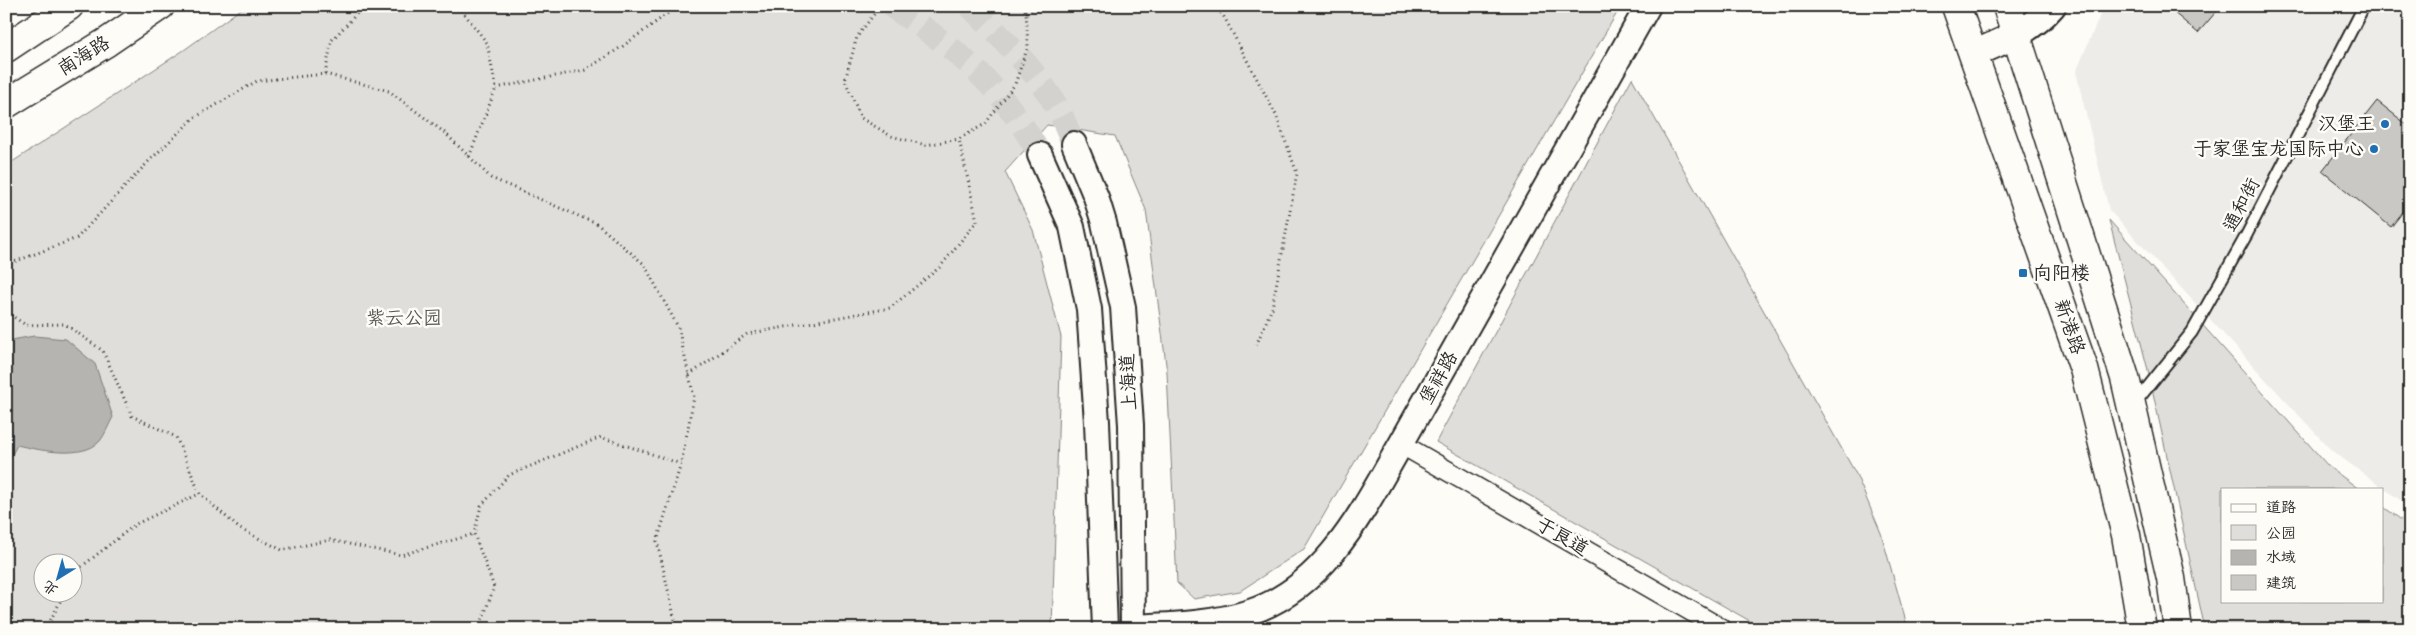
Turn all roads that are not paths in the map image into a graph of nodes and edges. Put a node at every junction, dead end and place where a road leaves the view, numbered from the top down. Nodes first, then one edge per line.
1 (69, 6) edge
2 (160, 6) edge
3 (1648, 6) edge
4 (1956, 6) edge
5 (2007, 6) edge
6 (2052, 6) edge
7 (2364, 6) edge
8 (2016, 36) junction
9 (6, 48) edge
10 (1973, 54) junction
11 (6, 104) edge
12 (1074, 144) tunnel mouth
13 (1040, 154) tunnel mouth
14 (2132, 407) junction
15 (1401, 444) junction
16 (1133, 628) edge
17 (1105, 629) edge
18 (1722, 629) edge
19 (2142, 629) edge
20 (2178, 629) edge

1 - 9 main road
2 - 11 main road, 南海路
3 - 15 street, 堡祥路
4 - 10 main road, 新港路
5 - 8 main road, 新港路
6 - 8 main road
7 - 14 lane, 通和街
8 - 10 main road
8 - 14 main road, 新港路
10 - 19 main road, 新港路
12 - 16 street, 上海道
13 - 17 street, 上海道
14 - 20 main road, 新港路
15 - 16 street, 堡祥路
15 - 18 street, 于良道

